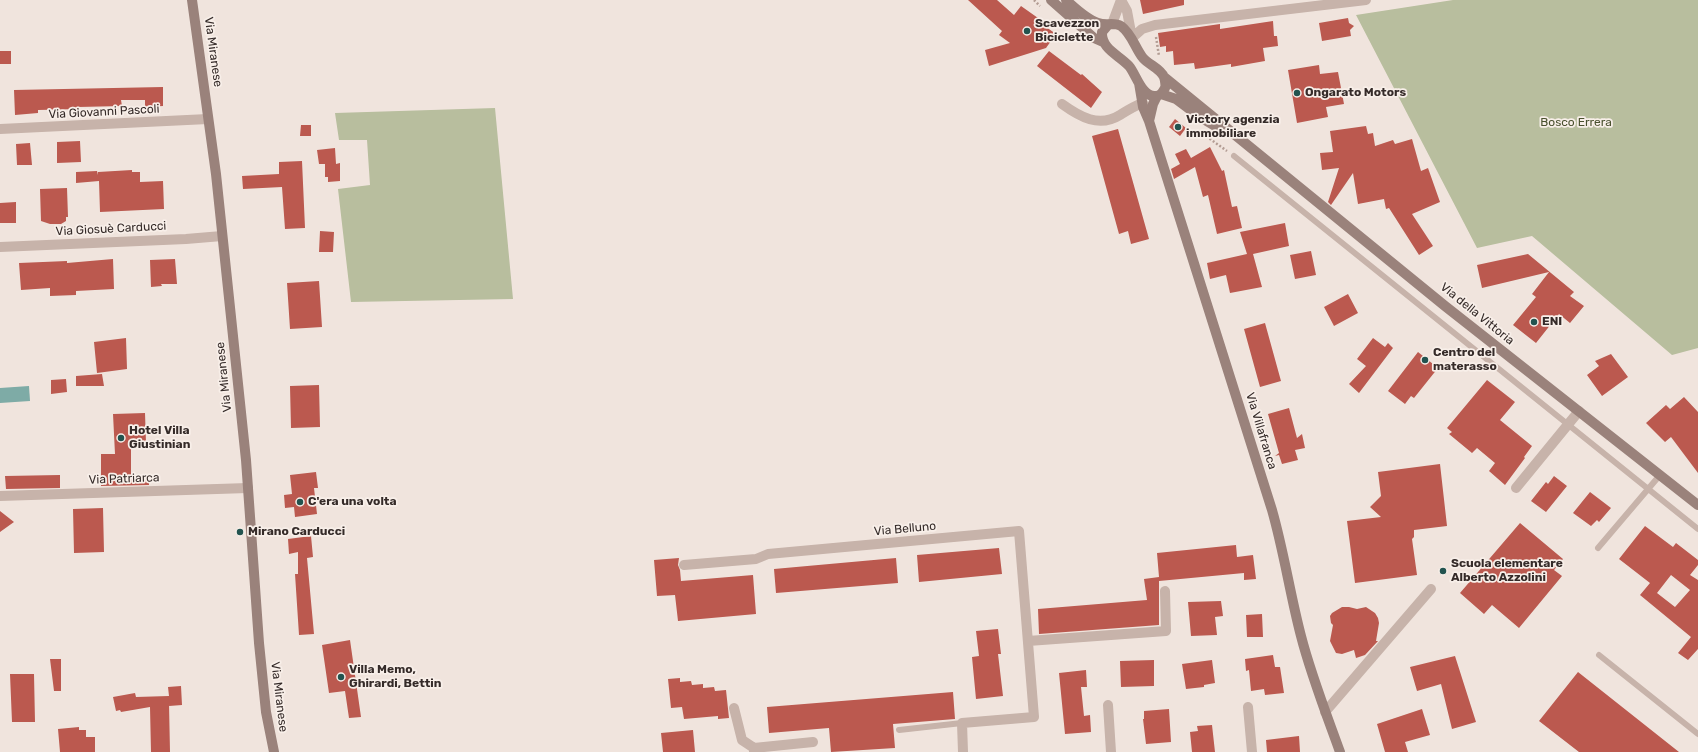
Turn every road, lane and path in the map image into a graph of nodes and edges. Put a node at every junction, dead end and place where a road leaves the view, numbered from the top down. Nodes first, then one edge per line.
1 (192, 0) edge
2 (1034, 0) edge
3 (1051, 0) edge
4 (1066, 0) edge
5 (1121, 0) edge
6 (1366, 0) edge
7 (1045, 10) dead end
8 (1110, 24) junction
9 (1132, 38) junction
10 (1103, 42) junction
11 (1164, 77) junction
12 (1139, 83) junction
13 (1159, 95) junction
14 (1143, 103) junction
15 (1062, 104) dead end
16 (208, 119) junction
17 (1149, 121) junction
18 (0, 129) edge
19 (1241, 141) junction
20 (1234, 156) dead end
21 (222, 236) junction
22 (0, 247) edge
23 (1579, 411) junction
24 (1568, 424) junction
25 (1660, 475) junction
26 (248, 488) junction
27 (1516, 488) dead end
28 (1648, 489) junction
29 (0, 496) edge
30 (1698, 505) edge
31 (1698, 529) edge
32 (1598, 548) dead end
33 (684, 565) dead end
34 (1431, 589) dead end
35 (1165, 590) dead end
36 (1028, 641) junction
37 (1599, 656) dead end
38 (1108, 705) dead end
39 (1248, 707) dead end
40 (734, 708) dead end
41 (1326, 712) junction
42 (962, 723) junction
43 (899, 730) dead end
44 (1698, 734) edge
45 (813, 742) dead end
46 (754, 750) edge
47 (274, 752) edge
48 (963, 752) edge
49 (1111, 752) edge
50 (1252, 752) edge
51 (1340, 752) edge

1 - 16 main road, Via Miranese
2 - 7 path
3 - 10 main road, Via della Vittoria
4 - 8 main road, Via della Vittoria
5 - 8 street
5 - 9 street
6 - 9 street
8 - 9 main road, Via della Vittoria
8 - 10 main road
9 - 11 main road, Via della Vittoria
10 - 12 main road, Via della Vittoria
11 - 13 main road
11 - 19 main road, Via della Vittoria
12 - 13 main road, Via della Vittoria
12 - 14 main road, Via Villafranca
13 - 17 main road
13 - 19 main road, Via della Vittoria
14 - 15 street
14 - 17 main road, Via Villafranca
16 - 18 street, Via Giovanni Pascoli
16 - 21 main road, Via Miranese
17 - 41 main road, Via Villafranca
19 - 23 main road, Via della Vittoria
20 - 24 lane
21 - 22 street, Via Giosuè Carducci
21 - 26 main road, Via Miranese
23 - 24 street
23 - 25 main road, Via della Vittoria
24 - 27 street
24 - 28 lane
25 - 28 lane
25 - 30 main road, Via della Vittoria
26 - 29 street, Via Patriarca
26 - 47 main road, Via Miranese
28 - 31 lane
28 - 32 lane
33 - 36 street, Via Belluno
34 - 41 street
35 - 36 street
36 - 42 street, Via Belluno
37 - 44 lane
38 - 49 street
39 - 50 street
40 - 46 street
41 - 51 main road, Via Villafranca
42 - 43 lane
42 - 48 street
45 - 46 street

